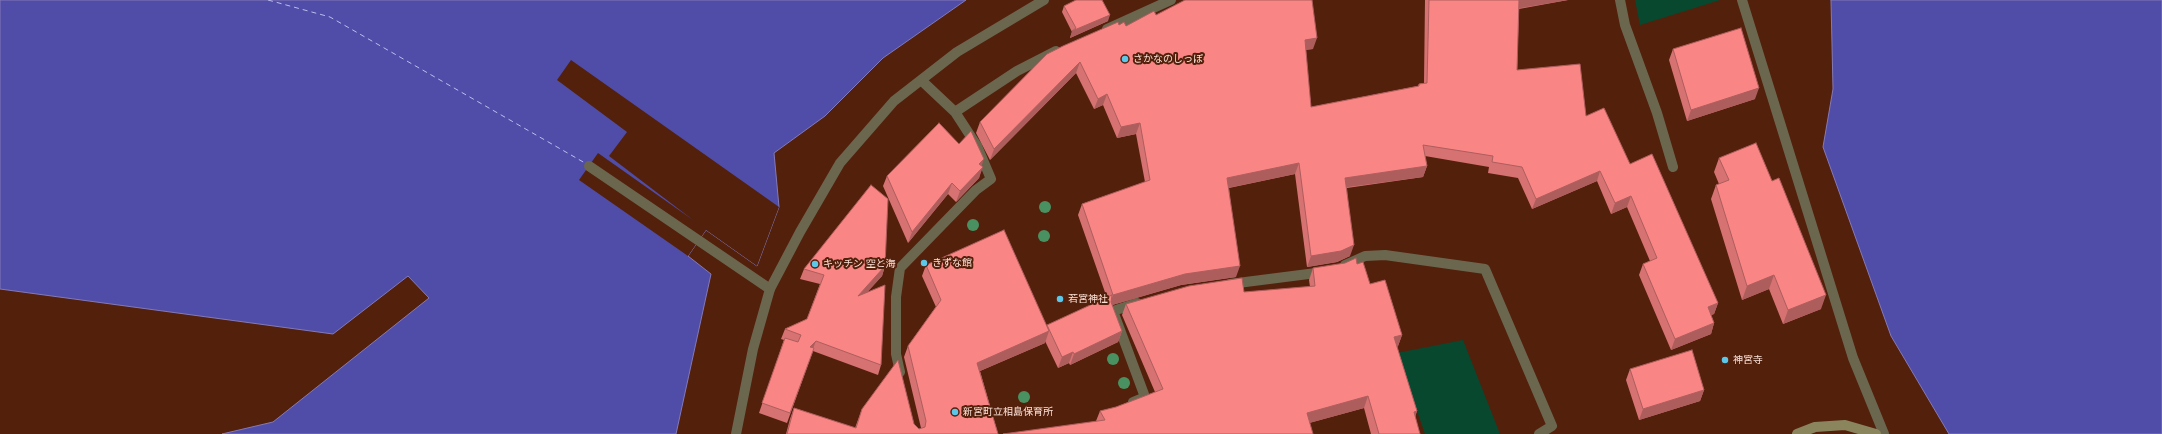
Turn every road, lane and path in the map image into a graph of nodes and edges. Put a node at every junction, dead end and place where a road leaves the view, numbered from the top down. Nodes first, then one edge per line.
1 (1044, 0) edge
2 (1171, 0) edge
3 (1620, 0) edge
4 (1742, 0) edge
5 (1097, 34) edge
6 (1063, 48) edge
7 (922, 80) junction
8 (955, 112) junction
9 (589, 166) dead end
10 (1673, 167) dead end
11 (1222, 285) edge
12 (770, 289) junction
13 (1150, 299) edge
14 (903, 383) edge
15 (1124, 407) edge
16 (736, 434) edge
17 (1539, 434) edge
18 (1797, 434) edge
19 (1876, 434) edge
20 (1884, 434) edge

1 - 7 street
2 - 5 street
3 - 10 street
4 - 20 street
6 - 8 street
7 - 8 street
7 - 12 street
8 - 14 street
9 - 12 street
11 - 17 street
12 - 16 street
13 - 15 street
18 - 19 main road

